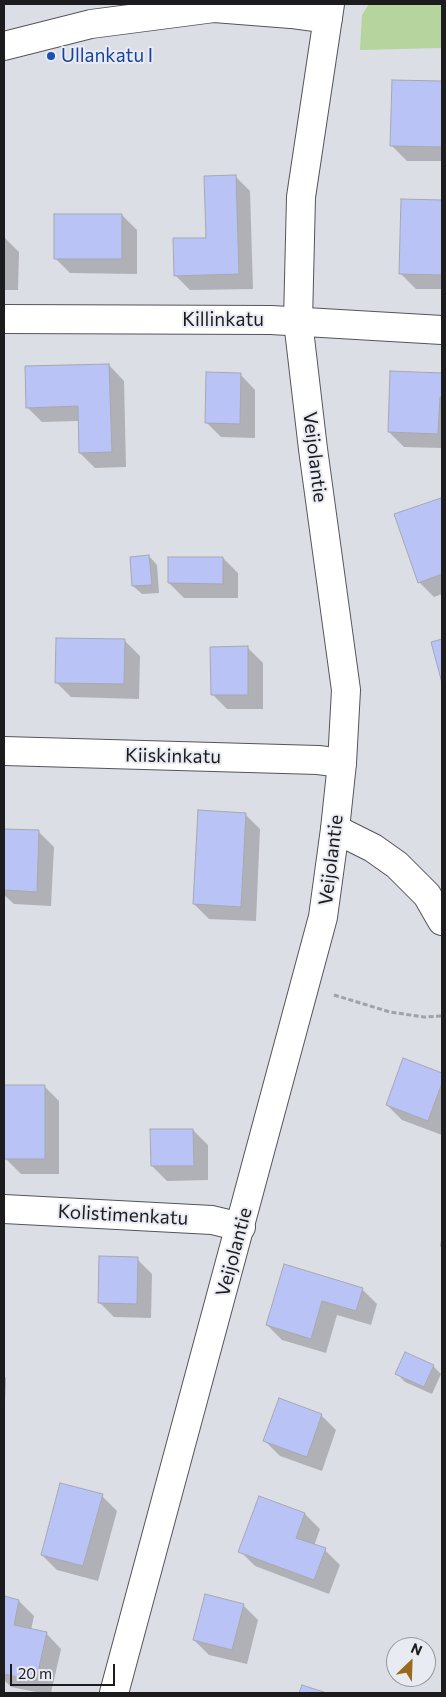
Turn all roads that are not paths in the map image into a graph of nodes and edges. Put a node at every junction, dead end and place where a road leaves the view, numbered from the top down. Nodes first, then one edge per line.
1 (329, 12) edge
2 (4, 46) edge
3 (4, 319) edge
4 (298, 321) junction
5 (442, 330) edge
6 (4, 751) edge
7 (342, 763) junction
8 (335, 829) junction
9 (442, 921) edge
10 (4, 1208) edge
11 (241, 1227) junction
12 (114, 1693) edge

1 - 2 street
1 - 4 street, Veijolantie
3 - 4 street, Killinkatu
4 - 5 street, Killinkatu
4 - 7 street, Veijolantie
6 - 7 street, Kiiskinkatu
7 - 8 street, Veijolantie
8 - 9 street
8 - 11 street, Veijolantie
10 - 11 street, Kolistimenkatu
11 - 12 street, Veijolantie

